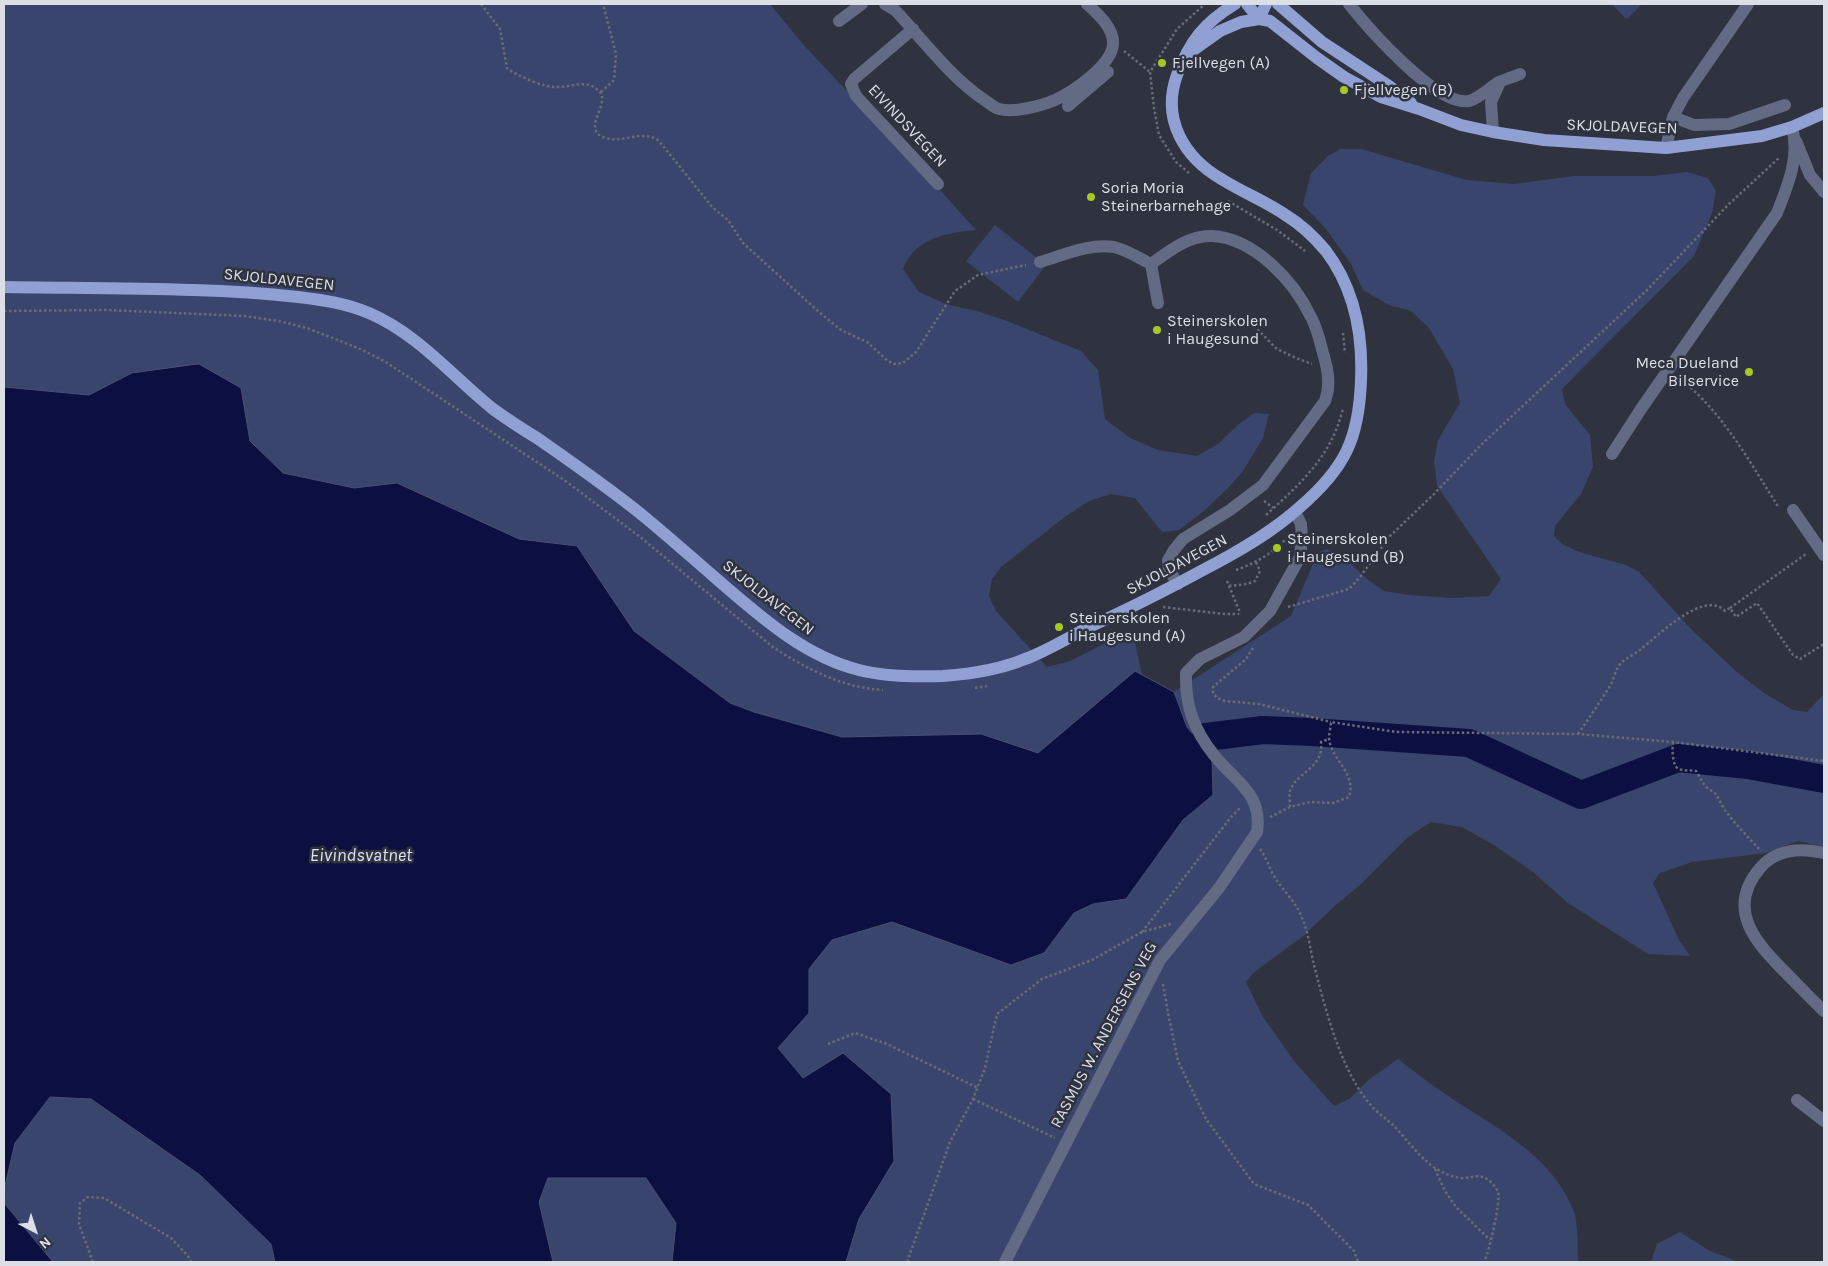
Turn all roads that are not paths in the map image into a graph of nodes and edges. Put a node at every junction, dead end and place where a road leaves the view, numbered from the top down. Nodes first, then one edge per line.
1 (862, 4) edge
2 (885, 4) edge
3 (1087, 4) edge
4 (1235, 4) edge
5 (1247, 4) edge
6 (1266, 4) edge
7 (1278, 4) edge
8 (1349, 4) edge
9 (1748, 4) edge
10 (1259, 19) junction
11 (839, 21) dead end
12 (913, 29) junction
13 (1113, 47) junction
14 (1185, 56) junction
15 (1520, 74) dead end
16 (1500, 82) junction
17 (1785, 105) dead end
18 (1068, 106) dead end
19 (1419, 109) junction
20 (1824, 113) edge
21 (1673, 117) junction
22 (1792, 127) junction
23 (1493, 132) junction
24 (1796, 140) junction
25 (1666, 148) junction
26 (938, 184) dead end
27 (1824, 192) edge
28 (1040, 262) road end
29 (1151, 264) junction
30 (4, 287) edge
31 (1158, 303) dead end
32 (1612, 454) dead end
33 (1787, 510) road end
34 (1298, 518) junction
35 (1824, 555) edge
36 (1178, 584) junction
37 (1824, 853) edge
38 (1824, 1011) edge
39 (1797, 1100) dead end
40 (1824, 1121) edge
41 (1005, 1262) edge

1 - 11 street
2 - 12 street
3 - 13 street
4 - 14 main road, SKJOLDAVEGEN
5 - 10 main road
6 - 10 main road
7 - 19 main road, SKJOLDAVEGEN
8 - 16 street
9 - 21 street
10 - 14 main road
10 - 19 main road, SKJOLDAVEGEN
12 - 13 street
12 - 26 street, EIVINDSVEGEN
13 - 18 street
14 - 34 main road, SKJOLDAVEGEN
15 - 16 street
16 - 23 street
17 - 21 street
19 - 23 main road, SKJOLDAVEGEN
20 - 22 main road, SKJOLDAVEGEN
21 - 25 street
22 - 24 street
22 - 25 main road, SKJOLDAVEGEN
23 - 25 main road, SKJOLDAVEGEN
24 - 27 street
24 - 32 street
28 - 29 street
29 - 31 street
29 - 36 street
30 - 36 main road, SKJOLDAVEGEN
33 - 35 street
34 - 36 main road, SKJOLDAVEGEN
34 - 41 street, RASMUS W. ANDERSENS VEG
37 - 38 street
39 - 40 street

